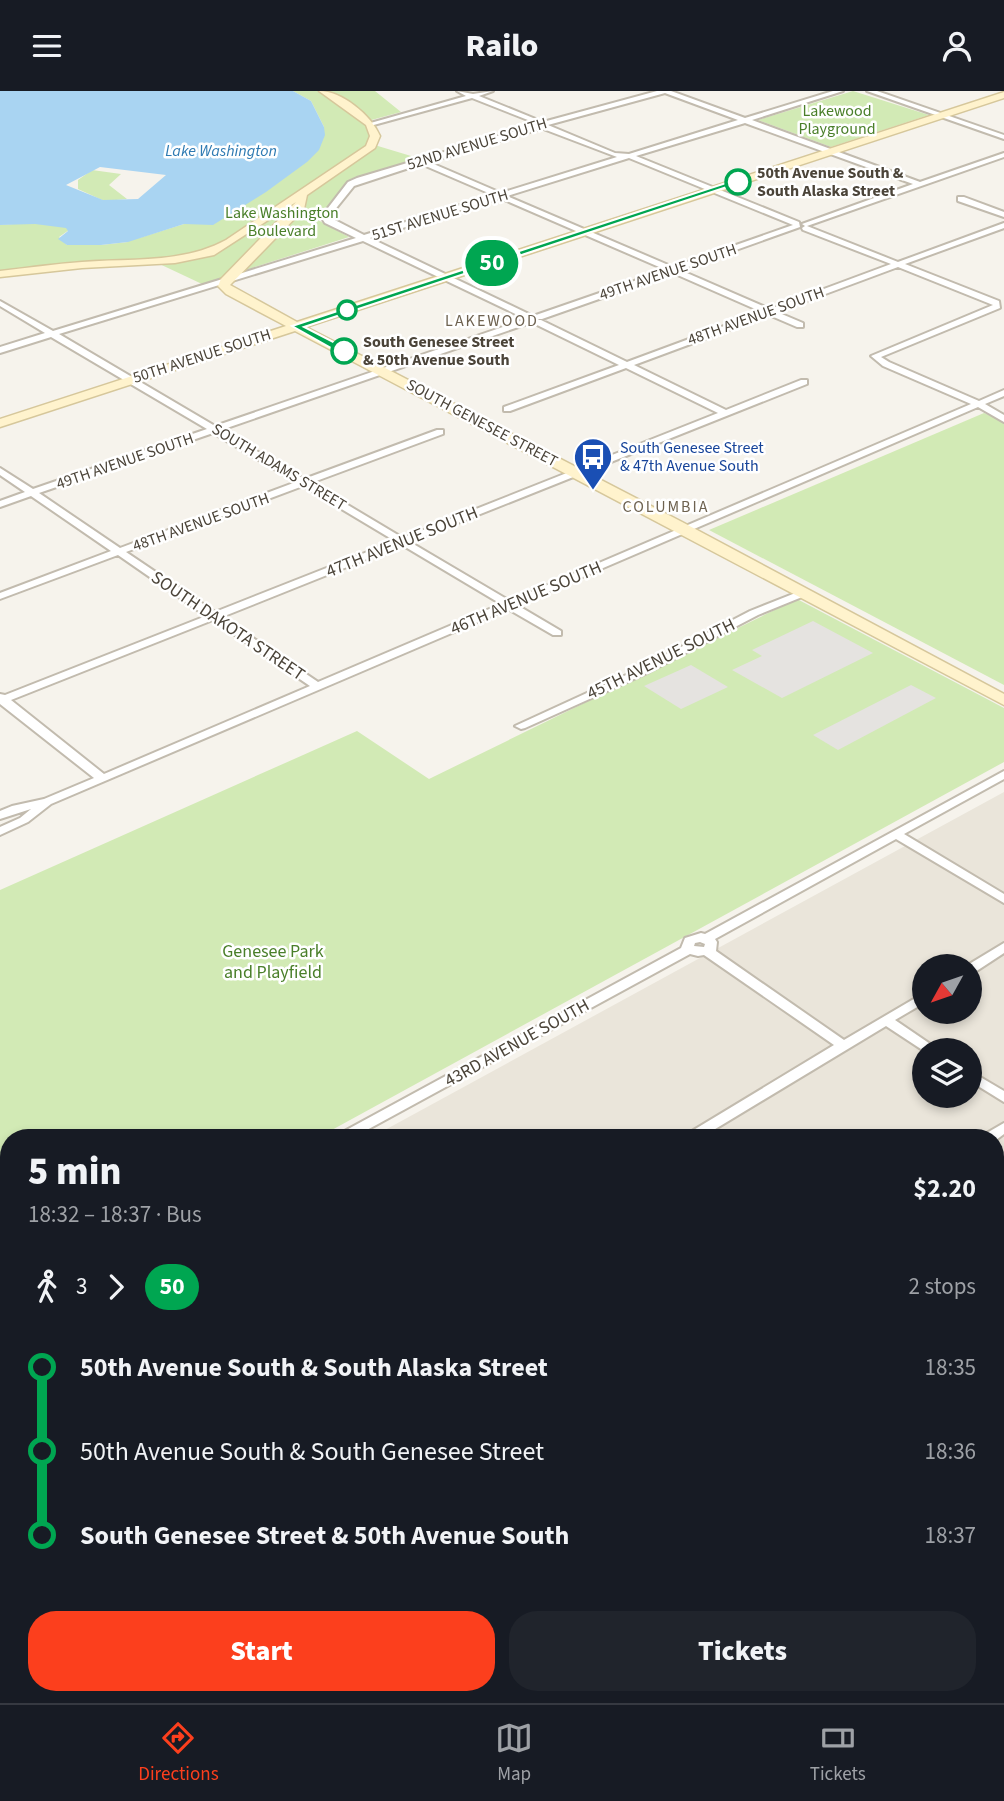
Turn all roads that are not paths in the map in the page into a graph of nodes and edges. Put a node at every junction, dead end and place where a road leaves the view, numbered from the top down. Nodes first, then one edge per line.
1 (324, 91) edge
2 (460, 91) edge
3 (490, 91) edge
4 (665, 91) edge
5 (840, 91) edge
6 (870, 91) edge
7 (1004, 95) edge
8 (472, 96) junction
9 (643, 98) junction
10 (941, 115) junction
11 (745, 120) junction
12 (370, 124) junction
13 (544, 124) junction
14 (1004, 137) edge
15 (831, 152) junction
16 (1004, 155) edge
17 (629, 156) junction
18 (422, 162) junction
19 (920, 184) junction
20 (713, 190) junction
21 (302, 195) junction
22 (501, 196) junction
23 (961, 199) dead end
24 (326, 215) joint
25 (1004, 215) edge
26 (1004, 225) edge
27 (796, 226) junction
28 (806, 226) junction
29 (584, 233) junction
30 (363, 239) junction
31 (897, 264) junction
32 (673, 271) junction
33 (0, 274) edge
34 (446, 278) junction
35 (225, 281) junction
36 (0, 303) edge
37 (1000, 304) edge
38 (768, 312) junction
39 (533, 319) junction
40 (800, 325) dead end
41 (296, 326) junction
42 (53, 334) junction
43 (0, 350) edge
44 (626, 364) junction
45 (382, 371) junction
46 (131, 379) junction
47 (804, 382) dead end
48 (1004, 393) edge
49 (978, 404) junction
50 (507, 409) dead end
51 (726, 412) junction
52 (1004, 419) edge
53 (0, 423) edge
54 (215, 429) junction
55 (440, 432) dead end
56 (0, 471) edge
57 (577, 473) junction
58 (305, 483) junction
59 (32, 493) junction
60 (0, 504) edge
61 (686, 530) junction
62 (403, 541) junction
63 (118, 552) junction
64 (803, 593) junction
65 (0, 596) edge
66 (509, 604) junction
67 (214, 616) junction
68 (557, 633) dead end
69 (317, 686) junction
70 (1, 699) edge
71 (1004, 700) edge
72 (521, 726) dead end
73 (1004, 773) edge
74 (102, 778) junction
75 (47, 802) junction
76 (0, 815) edge
77 (0, 831) edge
78 (896, 834) junction
79 (1004, 899) edge
80 (707, 945) junction
81 (1004, 947) edge
82 (982, 961) edge
83 (912, 1005) edge
84 (887, 1021) junction
85 (913, 1038) edge
86 (844, 1046) junction
87 (982, 1083) edge
88 (1004, 1097) edge
89 (359, 1129) edge
90 (705, 1129) edge

1 - 12 street
2 - 8 street
3 - 8 street
4 - 9 street, 52ND AVENUE SOUTH
4 - 11 street
5 - 11 street, 51ST AVENUE SOUTH
6 - 10 street
7 - 10 street, 50TH AVENUE SOUTH
8 - 12 street
8 - 13 street
9 - 13 street, 52ND AVENUE SOUTH
9 - 17 street, 52ND AVENUE SOUTH
10 - 14 street
10 - 15 street, 50TH AVENUE SOUTH
11 - 15 street
11 - 17 street, 51ST AVENUE SOUTH
12 - 21 street
13 - 17 street
13 - 18 street, 52ND AVENUE SOUTH
15 - 19 street
15 - 20 street, 50TH AVENUE SOUTH
16 - 19 street
17 - 20 street
17 - 22 street, 51ST AVENUE SOUTH
18 - 22 street
18 - 24 street, 52ND AVENUE SOUTH
19 - 28 street
20 - 27 street
20 - 29 street, 50TH AVENUE SOUTH
21 - 33 street
21 - 35 street
22 - 29 street
22 - 30 street, 51ST AVENUE SOUTH
23 - 25 street
24 - 30 street
26 - 31 street, 48TH AVENUE SOUTH
27 - 28 street
27 - 32 street, 49TH AVENUE SOUTH
28 - 31 street
29 - 32 street
29 - 34 street, 50TH AVENUE SOUTH
30 - 34 street
30 - 35 street, 51ST AVENUE SOUTH
31 - 37 street
31 - 38 street, 48TH AVENUE SOUTH
32 - 38 street
32 - 39 street, 49TH AVENUE SOUTH
34 - 39 street
34 - 41 street, 50TH AVENUE SOUTH
35 - 41 street, SOUTH GENESEE STREET
35 - 42 street, 51ST AVENUE SOUTH
36 - 42 street, SOUTH ADAMS STREET
37 - 49 street
38 - 40 street
38 - 44 street, 48TH AVENUE SOUTH
39 - 44 street
39 - 45 street, 49TH AVENUE SOUTH
41 - 45 street, SOUTH GENESEE STREET
41 - 46 street, 50TH AVENUE SOUTH
42 - 43 street, 51ST AVENUE SOUTH
42 - 46 street, SOUTH ADAMS STREET
44 - 50 street, 48TH AVENUE SOUTH
44 - 51 street
45 - 54 street, 49TH AVENUE SOUTH
45 - 57 street, SOUTH GENESEE STREET
46 - 53 street, 50TH AVENUE SOUTH
46 - 54 street, SOUTH ADAMS STREET
47 - 51 street, 47TH AVENUE SOUTH
48 - 49 street, 46TH AVENUE SOUTH
49 - 52 street
49 - 61 street, 46TH AVENUE SOUTH
51 - 57 street, 47TH AVENUE SOUTH
54 - 58 street, SOUTH ADAMS STREET
54 - 59 street, 49TH AVENUE SOUTH
55 - 58 street, 48TH AVENUE SOUTH
56 - 59 street, SOUTH DAKOTA STREET
57 - 61 street, SOUTH GENESEE STREET
57 - 62 street, 47TH AVENUE SOUTH
58 - 62 street, SOUTH ADAMS STREET
58 - 63 street, 48TH AVENUE SOUTH
59 - 60 street, 49TH AVENUE SOUTH
59 - 63 street, SOUTH DAKOTA STREET
61 - 64 street, SOUTH GENESEE STREET
61 - 66 street, 46TH AVENUE SOUTH
62 - 66 street, SOUTH ADAMS STREET
62 - 67 street, 47TH AVENUE SOUTH
63 - 65 street, 48TH AVENUE SOUTH
63 - 67 street, SOUTH DAKOTA STREET
64 - 71 street, SOUTH GENESEE STREET
64 - 72 street, 45TH AVENUE SOUTH
66 - 68 street, SOUTH ADAMS STREET
66 - 69 street, 46TH AVENUE SOUTH
67 - 69 street, SOUTH DAKOTA STREET
67 - 70 street, 47TH AVENUE SOUTH
69 - 74 street, 46TH AVENUE SOUTH
70 - 74 street
73 - 78 street
74 - 75 street, 46TH AVENUE SOUTH
75 - 76 street, 46TH AVENUE SOUTH
75 - 77 street, 46TH AVENUE SOUTH
78 - 79 street
78 - 80 street
80 - 86 street
80 - 89 street, 43RD AVENUE SOUTH
81 - 82 street
83 - 84 street
84 - 85 street
84 - 86 street
86 - 90 street
87 - 88 street

